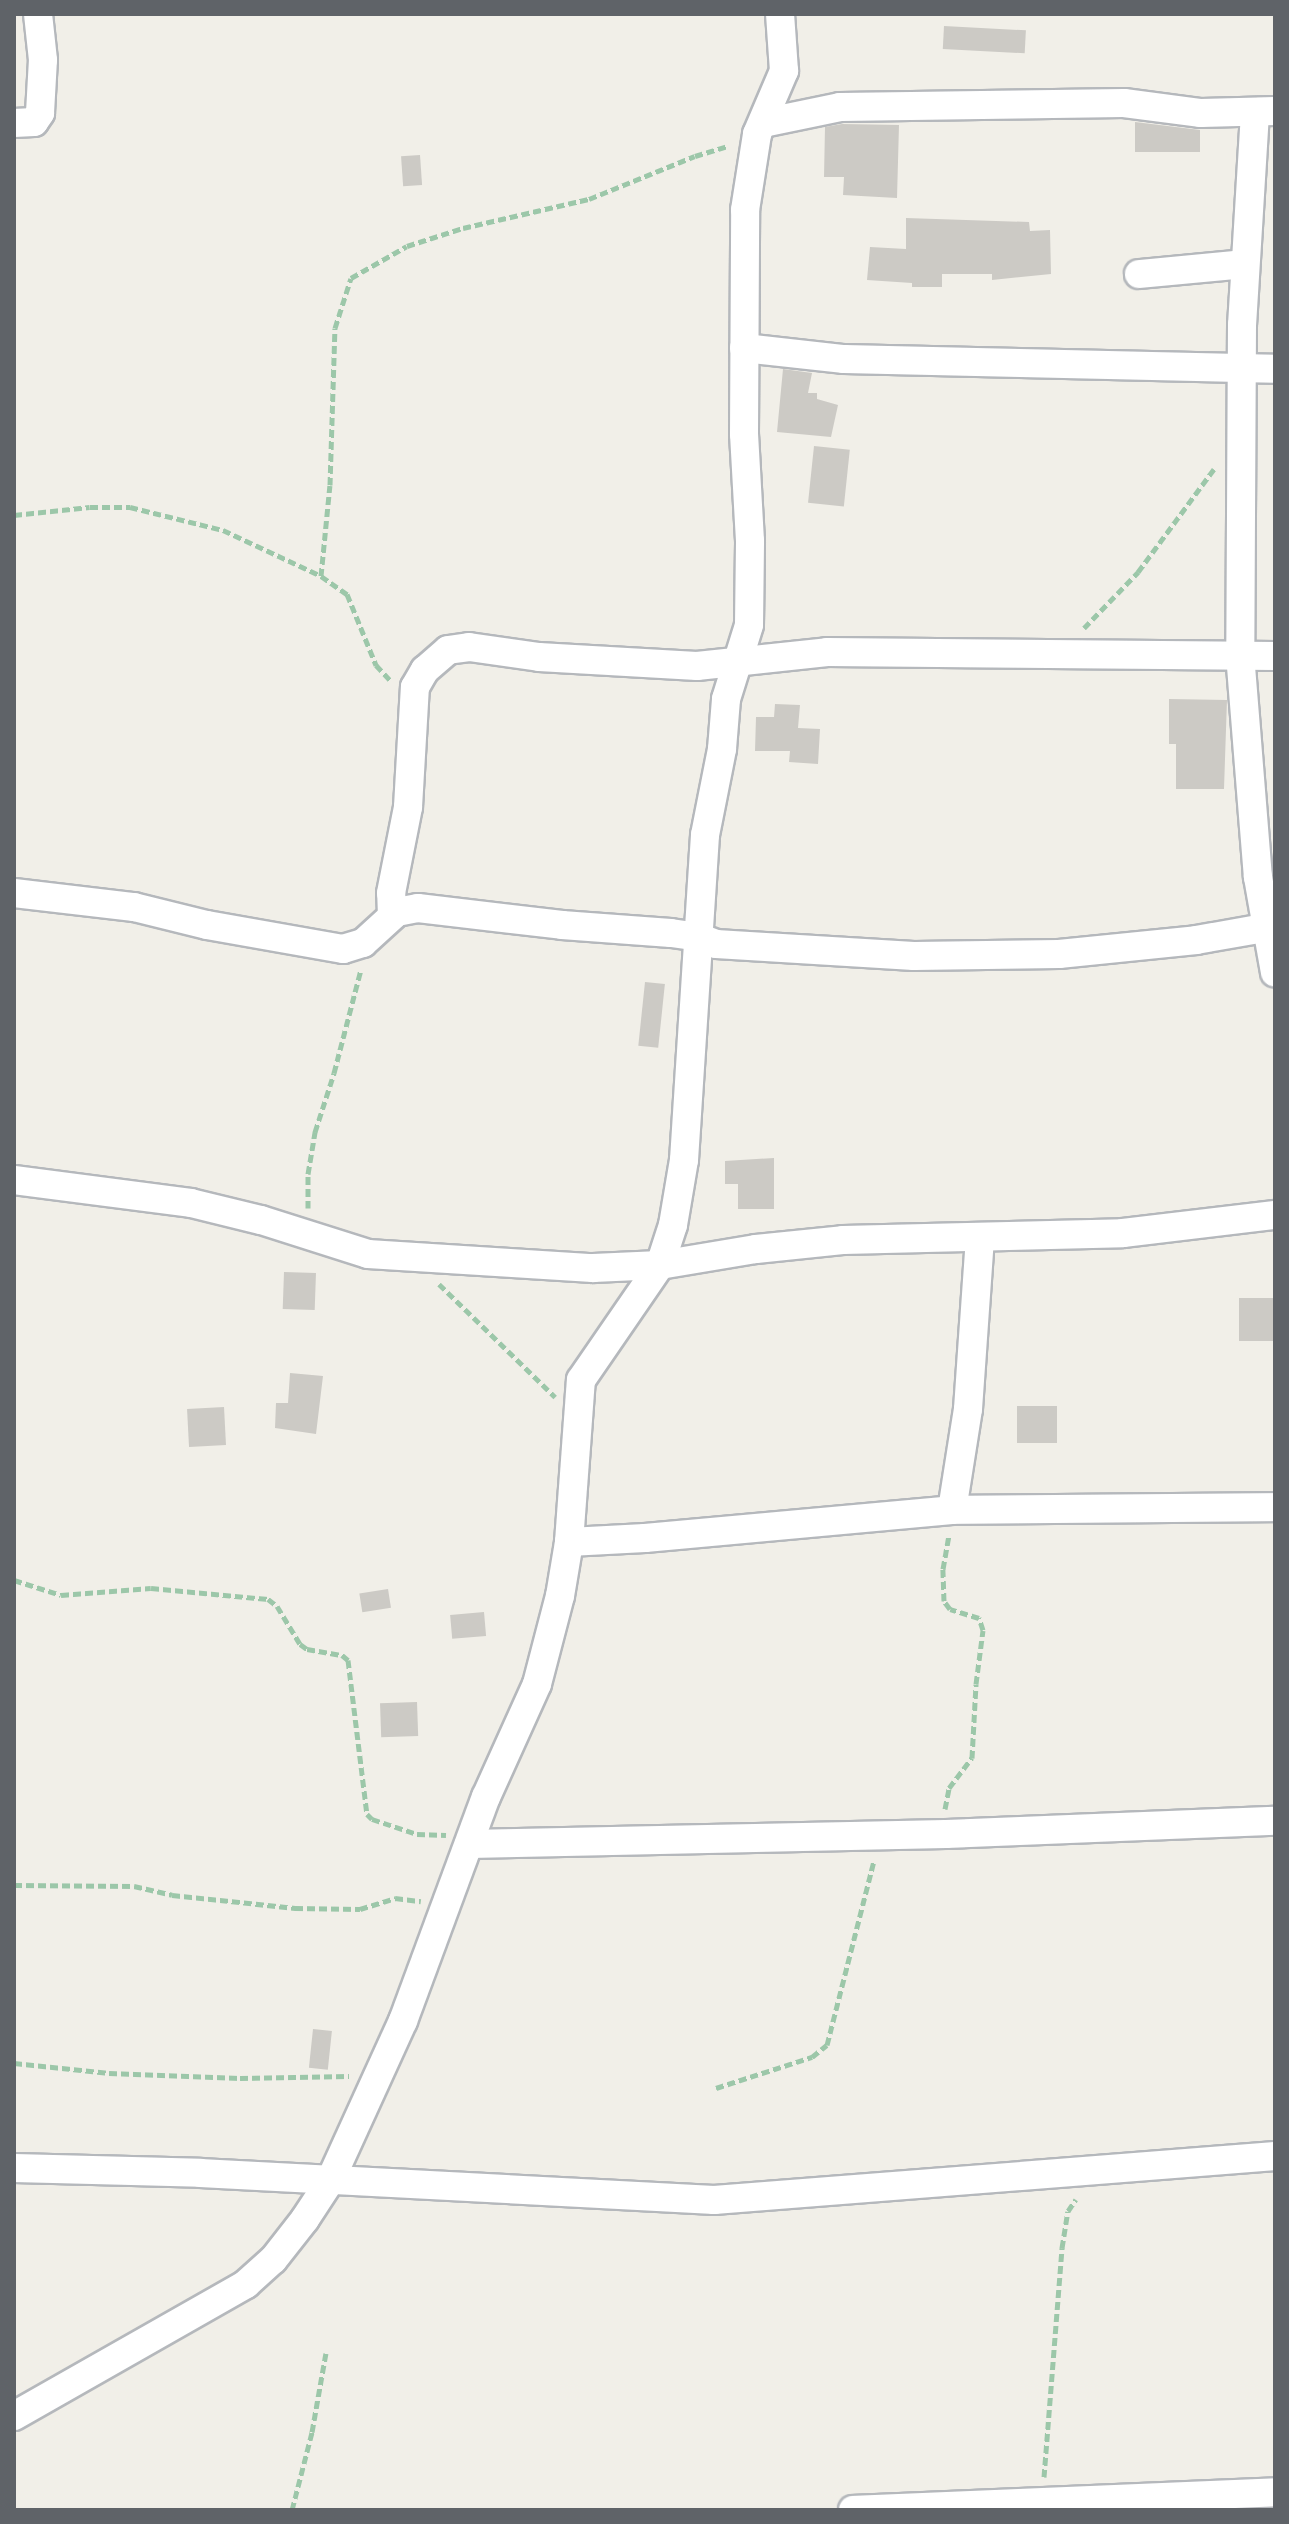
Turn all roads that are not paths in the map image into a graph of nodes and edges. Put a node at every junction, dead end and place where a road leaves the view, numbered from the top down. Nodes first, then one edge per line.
1 (38, 14) edge
2 (780, 14) edge
3 (1265, 112) edge
4 (14, 123) edge
5 (760, 129) junction
6 (1245, 264) junction
7 (1139, 274) dead end
8 (744, 348) junction
9 (1244, 368) junction
10 (1275, 369) edge
11 (1240, 654) junction
12 (1275, 656) edge
13 (740, 659) junction
14 (14, 893) edge
15 (392, 916) junction
16 (1270, 927) edge
17 (698, 937) junction
18 (1275, 972) edge
19 (14, 1180) edge
20 (1275, 1215) edge
21 (980, 1238) junction
22 (660, 1265) junction
23 (1275, 1507) edge
24 (952, 1510) junction
25 (569, 1542) junction
26 (1275, 1821) edge
27 (470, 1840) junction
28 (1275, 2156) edge
29 (14, 2168) edge
30 (330, 2181) junction
31 (14, 2416) edge
32 (1275, 2492) edge
33 (853, 2510) edge

1 - 4 street
2 - 5 street
3 - 5 street
3 - 6 street
5 - 8 street
6 - 7 street
6 - 9 street
8 - 9 street
8 - 13 street
9 - 10 street
9 - 11 street
11 - 12 street
11 - 13 street
11 - 16 street
13 - 15 street
13 - 17 street
14 - 15 street
15 - 17 street
16 - 17 street
16 - 18 street
17 - 22 street
19 - 22 street
20 - 21 street
21 - 22 street
21 - 24 street
22 - 25 street
23 - 24 street
24 - 25 street
25 - 27 street
26 - 27 street
27 - 30 street
28 - 30 street
29 - 30 street
30 - 31 street
32 - 33 street

